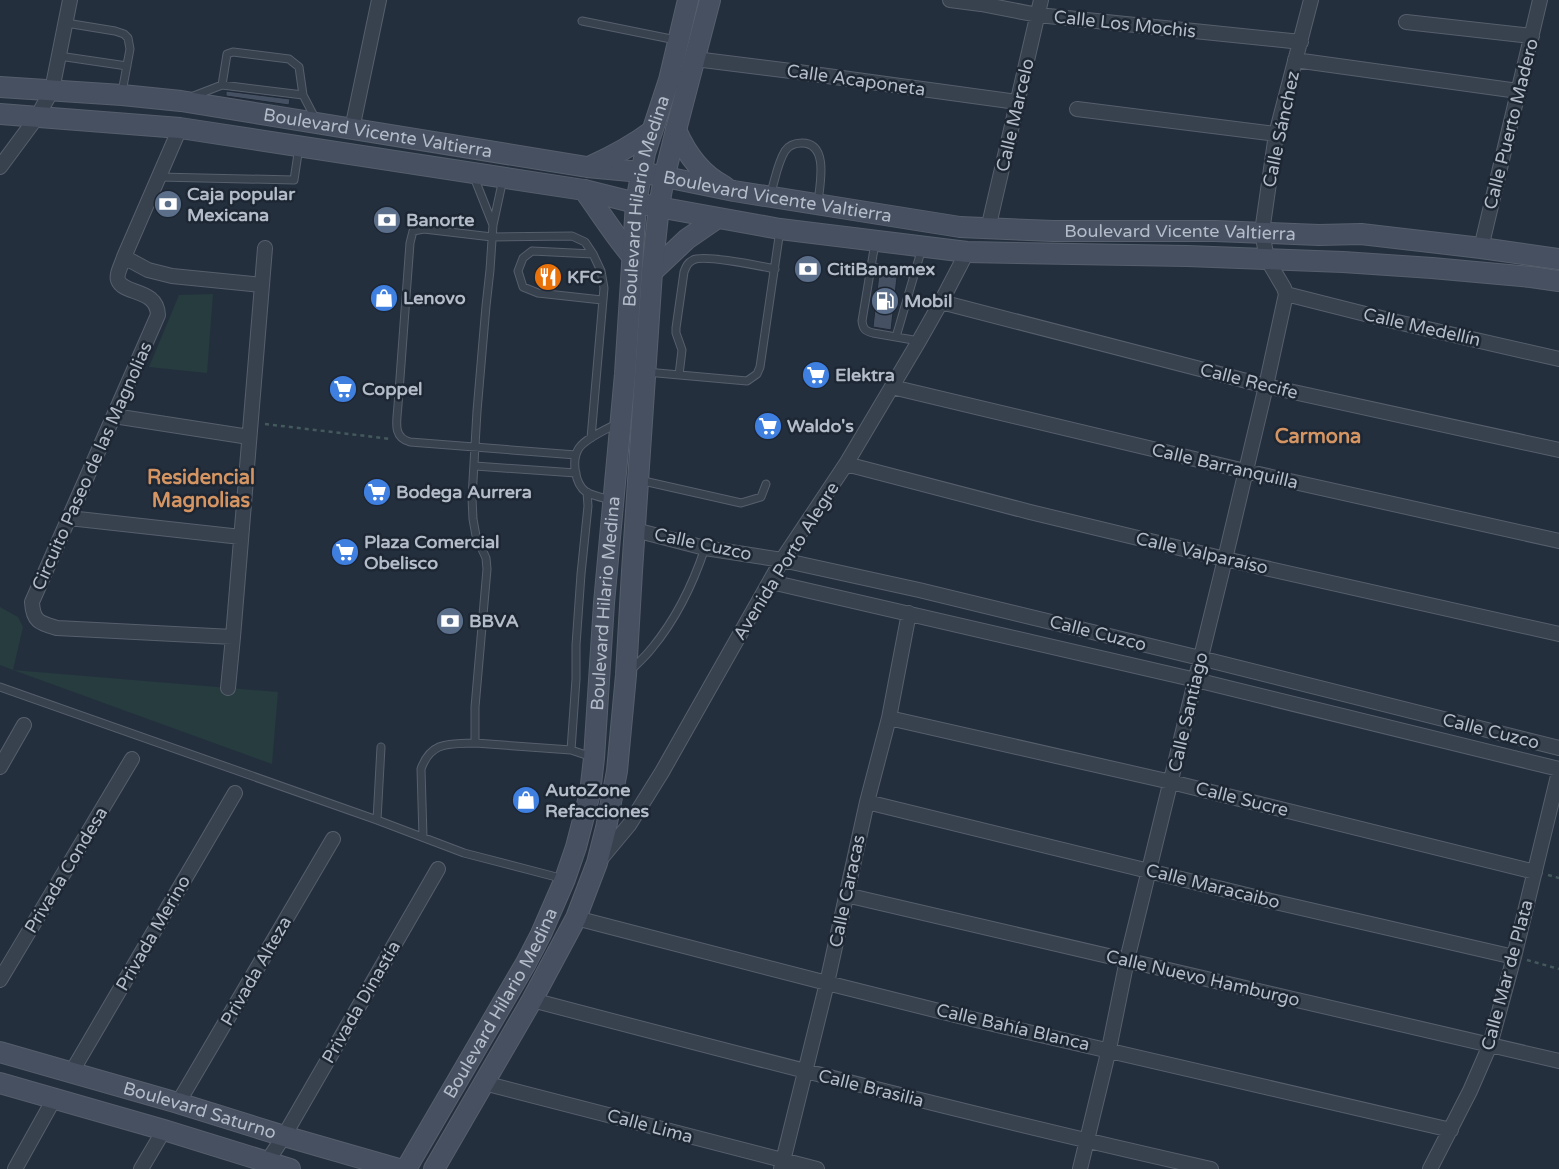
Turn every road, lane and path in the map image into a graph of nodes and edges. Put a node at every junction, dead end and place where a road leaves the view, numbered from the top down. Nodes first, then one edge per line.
1 (70, 0) edge
2 (379, 0) edge
3 (688, 0) edge
4 (710, 0) edge
5 (950, 0) edge
6 (1041, 0) edge
7 (1311, 0) edge
8 (1540, 0) edge
9 (1038, 15) junction
10 (582, 21) dead end
11 (1406, 22) dead end
12 (66, 23) dead end
13 (1532, 36) junction
14 (679, 41) junction
15 (1301, 42) junction
16 (59, 56) junction
17 (695, 59) junction
18 (1296, 60) junction
19 (127, 66) junction
20 (222, 85) junction
21 (0, 87) edge
22 (52, 90) junction
23 (1518, 91) junction
24 (122, 95) junction
25 (303, 96) junction
26 (181, 101) junction
27 (1017, 102) junction
28 (1077, 109) dead end
29 (0, 114) edge
30 (38, 117) junction
31 (318, 123) junction
32 (180, 128) junction
33 (352, 129) junction
34 (676, 130) junction
35 (652, 131) junction
36 (1276, 134) junction
37 (299, 147) junction
38 (0, 167) edge
39 (588, 167) junction
40 (641, 172) junction
41 (473, 174) junction
42 (159, 177) junction
43 (503, 178) junction
44 (664, 178) junction
45 (584, 190) junction
46 (734, 190) junction
47 (770, 196) junction
48 (636, 203) junction
49 (818, 204) junction
50 (659, 206) junction
51 (716, 219) junction
52 (493, 226) junction
53 (780, 229) junction
54 (988, 229) junction
55 (1262, 232) junction
56 (492, 237) junction
57 (875, 242) junction
58 (265, 248) dead end
59 (922, 248) junction
60 (1481, 248) junction
61 (966, 252) junction
62 (593, 254) junction
63 (632, 256) junction
64 (124, 257) junction
65 (1267, 259) junction
66 (1559, 259) edge
67 (871, 267) junction
68 (775, 269) junction
69 (652, 272) junction
70 (914, 274) junction
71 (1559, 281) edge
72 (262, 284) junction
73 (1286, 294) junction
74 (602, 300) junction
75 (941, 302) junction
76 (896, 337) junction
77 (919, 341) junction
78 (1559, 359) edge
79 (646, 372) junction
80 (680, 375) junction
81 (1266, 386) junction
82 (892, 387) junction
83 (114, 416) junction
84 (251, 422) junction
85 (621, 422) junction
86 (249, 437) junction
87 (591, 438) junction
88 (403, 440) junction
89 (476, 448) junction
90 (1559, 450) edge
91 (576, 455) junction
92 (846, 464) junction
93 (475, 466) junction
94 (1245, 471) junction
95 (576, 473) junction
96 (639, 480) junction
97 (766, 484) dead end
98 (587, 492) junction
99 (614, 500) junction
100 (69, 518) junction
101 (635, 530) junction
102 (241, 537) junction
103 (1559, 541) edge
104 (706, 548) junction
105 (1225, 559) junction
106 (782, 560) junction
107 (770, 582) junction
108 (909, 613) junction
109 (1559, 634) edge
110 (232, 637) junction
111 (1200, 658) junction
112 (626, 675) junction
113 (1196, 680) junction
114 (0, 687) edge
115 (228, 688) dead end
116 (889, 718) junction
117 (24, 724) dead end
118 (475, 743) junction
119 (380, 747) dead end
120 (1559, 748) edge
121 (571, 750) junction
122 (594, 758) junction
123 (132, 759) dead end
124 (0, 768) edge
125 (1559, 770) edge
126 (1171, 782) junction
127 (235, 793) dead end
128 (867, 802) junction
129 (377, 820) junction
130 (423, 837) junction
131 (333, 839) dead end
132 (597, 863) junction
133 (438, 869) dead end
134 (1149, 870) junction
135 (1535, 872) junction
136 (565, 879) junction
137 (846, 895) junction
138 (576, 918) junction
139 (1514, 957) junction
140 (1126, 960) junction
141 (1559, 969) edge
142 (0, 980) edge
143 (827, 984) junction
144 (532, 1000) junction
145 (1490, 1045) junction
146 (1108, 1049) junction
147 (0, 1052) edge
148 (1559, 1061) edge
149 (804, 1072) junction
150 (71, 1073) junction
151 (0, 1083) edge
152 (484, 1083) junction
153 (54, 1099) junction
154 (178, 1103) junction
155 (164, 1130) junction
156 (1451, 1130) junction
157 (284, 1136) junction
158 (1087, 1141) junction
159 (265, 1165) edge
160 (783, 1165) edge
161 (14, 1169) edge
162 (141, 1169) edge
163 (290, 1169) edge
164 (399, 1169) edge
165 (406, 1169) edge
166 (434, 1169) edge
167 (817, 1169) edge
168 (1080, 1169) edge
169 (1211, 1169) edge
170 (1430, 1169) edge

1 - 16 street
2 - 33 street
3 - 14 main road, Boulevard Hilario Medina
4 - 17 main road, Boulevard Hilario Medina
5 - 9 street, Calle Los Mochis
6 - 9 street, Calle Marcelo
7 - 15 street, Calle Sánchez
8 - 13 street, Calle Puerto Madero
9 - 15 street, Calle Los Mochis
9 - 27 street, Calle Marcelo
10 - 14 lane
11 - 13 street
12 - 19 lane
13 - 23 street, Calle Puerto Madero
14 - 35 main road, Boulevard Hilario Medina
15 - 18 street, Calle Sánchez
16 - 19 lane
16 - 22 street
17 - 27 street, Calle Acaponeta
17 - 34 main road, Boulevard Hilario Medina
18 - 23 street
18 - 36 street, Calle Sánchez
19 - 24 lane
20 - 25 lane
20 - 25 lane
20 - 26 lane
21 - 22 main road, Boulevard Vicente Valtierra
22 - 24 main road, Boulevard Vicente Valtierra
22 - 30 street
23 - 60 street, Calle Puerto Madero
24 - 26 main road, Boulevard Vicente Valtierra
25 - 31 lane
26 - 31 main road, Boulevard Vicente Valtierra
27 - 54 street, Calle Marcelo
28 - 36 street
29 - 30 main road, Boulevard Vicente Valtierra
30 - 32 main road, Boulevard Vicente Valtierra
30 - 38 street
31 - 33 main road, Boulevard Vicente Valtierra
32 - 37 main road, Boulevard Vicente Valtierra
32 - 42 street, Circuito Paseo de las Magnolias
33 - 39 main road, Boulevard Vicente Valtierra
34 - 44 main road, Boulevard Hilario Medina
34 - 46 main road
35 - 39 main road
35 - 40 main road, Boulevard Hilario Medina
36 - 55 street, Calle Sánchez
37 - 41 main road, Boulevard Vicente Valtierra
37 - 42 lane
39 - 40 main road, Boulevard Vicente Valtierra
40 - 44 main road, Boulevard Vicente Valtierra
40 - 48 main road, Boulevard Hilario Medina
41 - 43 main road, Boulevard Vicente Valtierra
41 - 52 lane
42 - 64 street, Circuito Paseo de las Magnolias
43 - 45 main road, Boulevard Vicente Valtierra
43 - 52 lane
44 - 46 main road, Boulevard Vicente Valtierra
44 - 50 main road, Boulevard Hilario Medina
45 - 48 main road, Boulevard Vicente Valtierra
45 - 63 main road
46 - 47 main road, Boulevard Vicente Valtierra
47 - 49 main road, Boulevard Vicente Valtierra
47 - 49 lane
48 - 50 main road, Boulevard Vicente Valtierra
48 - 63 main road, Boulevard Hilario Medina
49 - 54 main road, Boulevard Vicente Valtierra
50 - 51 main road, Boulevard Vicente Valtierra
50 - 69 main road, Boulevard Hilario Medina
51 - 53 main road, Boulevard Vicente Valtierra
51 - 69 main road
52 - 56 lane
53 - 57 main road, Boulevard Vicente Valtierra
53 - 68 lane
54 - 55 main road, Boulevard Vicente Valtierra
55 - 60 main road, Boulevard Vicente Valtierra
55 - 65 street, Calle Sánchez
56 - 62 lane
56 - 88 lane
56 - 89 lane
57 - 59 main road, Boulevard Vicente Valtierra
57 - 67 lane
58 - 72 street
59 - 61 main road, Boulevard Vicente Valtierra
59 - 70 lane
60 - 66 main road, Boulevard Vicente Valtierra
61 - 65 main road, Boulevard Vicente Valtierra
61 - 75 street, Avenida Porto Alegre
62 - 74 lane
62 - 74 lane
63 - 85 main road, Boulevard Hilario Medina
64 - 72 street
64 - 83 street, Circuito Paseo de las Magnolias
65 - 71 main road, Boulevard Vicente Valtierra
65 - 73 street
67 - 70 lane
67 - 76 lane
68 - 80 lane
68 - 80 lane
69 - 79 main road, Boulevard Hilario Medina
70 - 76 lane
72 - 84 street
73 - 78 street, Calle Medellín
73 - 81 street, Calle Santiago
74 - 87 lane
75 - 77 street, Avenida Porto Alegre
75 - 81 street, Calle Recife
76 - 77 lane
77 - 82 street, Avenida Porto Alegre
79 - 80 lane
79 - 96 main road, Boulevard Hilario Medina
81 - 90 street, Calle Recife
81 - 94 street, Calle Santiago
82 - 92 street, Avenida Porto Alegre
82 - 94 street, Calle Barranquilla
83 - 86 street
83 - 100 street, Circuito Paseo de las Magnolias
84 - 86 street
84 - 88 path
85 - 87 lane
85 - 99 main road, Boulevard Hilario Medina
86 - 102 street
87 - 91 lane
88 - 89 lane
89 - 91 lane
89 - 93 lane
91 - 95 lane
92 - 105 street, Calle Valparaíso
92 - 106 street, Avenida Porto Alegre
93 - 95 lane
93 - 118 lane
94 - 103 street, Calle Barranquilla
94 - 105 street, Calle Santiago
95 - 98 lane
96 - 97 lane
96 - 101 main road, Boulevard Hilario Medina
98 - 99 lane
98 - 121 lane
99 - 122 main road, Boulevard Hilario Medina
100 - 102 street
100 - 110 street, Circuito Paseo de las Magnolias
101 - 104 street, Calle Cuzco
101 - 112 main road, Boulevard Hilario Medina
102 - 110 street
104 - 106 street, Calle Cuzco
104 - 112 lane
105 - 109 street, Calle Valparaíso
105 - 111 street, Calle Santiago
106 - 107 street, Avenida Porto Alegre
106 - 111 street, Calle Cuzco
107 - 108 street, Calle Cuzco
107 - 132 street, Avenida Porto Alegre
108 - 113 street, Calle Cuzco
108 - 116 street, Calle Caracas
110 - 115 street
111 - 113 street, Calle Santiago
111 - 120 street, Calle Cuzco
112 - 132 main road, Boulevard Hilario Medina
113 - 125 street, Calle Cuzco
113 - 126 street, Calle Santiago
114 - 129 lane
116 - 126 street, Calle Sucre
116 - 128 street, Calle Caracas
117 - 124 street
118 - 121 lane
118 - 130 lane
119 - 129 lane
121 - 122 lane
122 - 136 main road, Boulevard Hilario Medina
123 - 142 street, Privada Condesa
125 - 135 street, Calle Mar de Plata
126 - 134 street, Calle Santiago
126 - 135 street, Calle Sucre
127 - 150 street, Privada Merino
128 - 134 street, Calle Maracaibo
128 - 137 street, Calle Caracas
129 - 130 lane
130 - 136 lane
131 - 154 street, Privada Alteza
132 - 138 main road, Boulevard Hilario Medina
133 - 157 street, Privada Dinastía
134 - 139 street, Calle Maracaibo
134 - 140 street, Calle Santiago
135 - 139 street, Calle Mar de Plata
136 - 165 main road, Boulevard Hilario Medina
137 - 140 street, Calle Nuevo Hamburgo
137 - 143 street, Calle Caracas
138 - 143 street, Calle Bahía Blanca
138 - 144 main road, Boulevard Hilario Medina
139 - 141 path
139 - 145 street, Calle Mar de Plata
140 - 145 street, Calle Nuevo Hamburgo
140 - 146 street, Calle Santiago
143 - 146 street, Calle Bahía Blanca
143 - 149 street, Calle Caracas
144 - 149 street, Calle Brasilia
144 - 152 main road, Boulevard Hilario Medina
145 - 148 street, Calle Nuevo Hamburgo
145 - 156 street, Calle Mar de Plata
146 - 156 street, Calle Bahía Blanca
146 - 158 street, Calle Santiago
147 - 150 main road, Boulevard Saturno
149 - 158 street, Calle Brasilia
149 - 160 street, Calle Caracas
150 - 154 main road, Boulevard Saturno
151 - 153 main road, Boulevard Saturno
152 - 160 street, Calle Lima
152 - 166 main road, Boulevard Hilario Medina
153 - 155 main road, Boulevard Saturno
153 - 161 street
154 - 157 main road, Boulevard Saturno
155 - 159 main road, Boulevard Saturno
155 - 162 street
156 - 170 street, Calle Mar de Plata
157 - 159 street, Privada Dinastía
157 - 164 main road, Boulevard Saturno
158 - 168 street, Calle Santiago
158 - 169 street, Calle Brasilia
159 - 163 main road, Boulevard Saturno
160 - 167 street, Calle Lima

